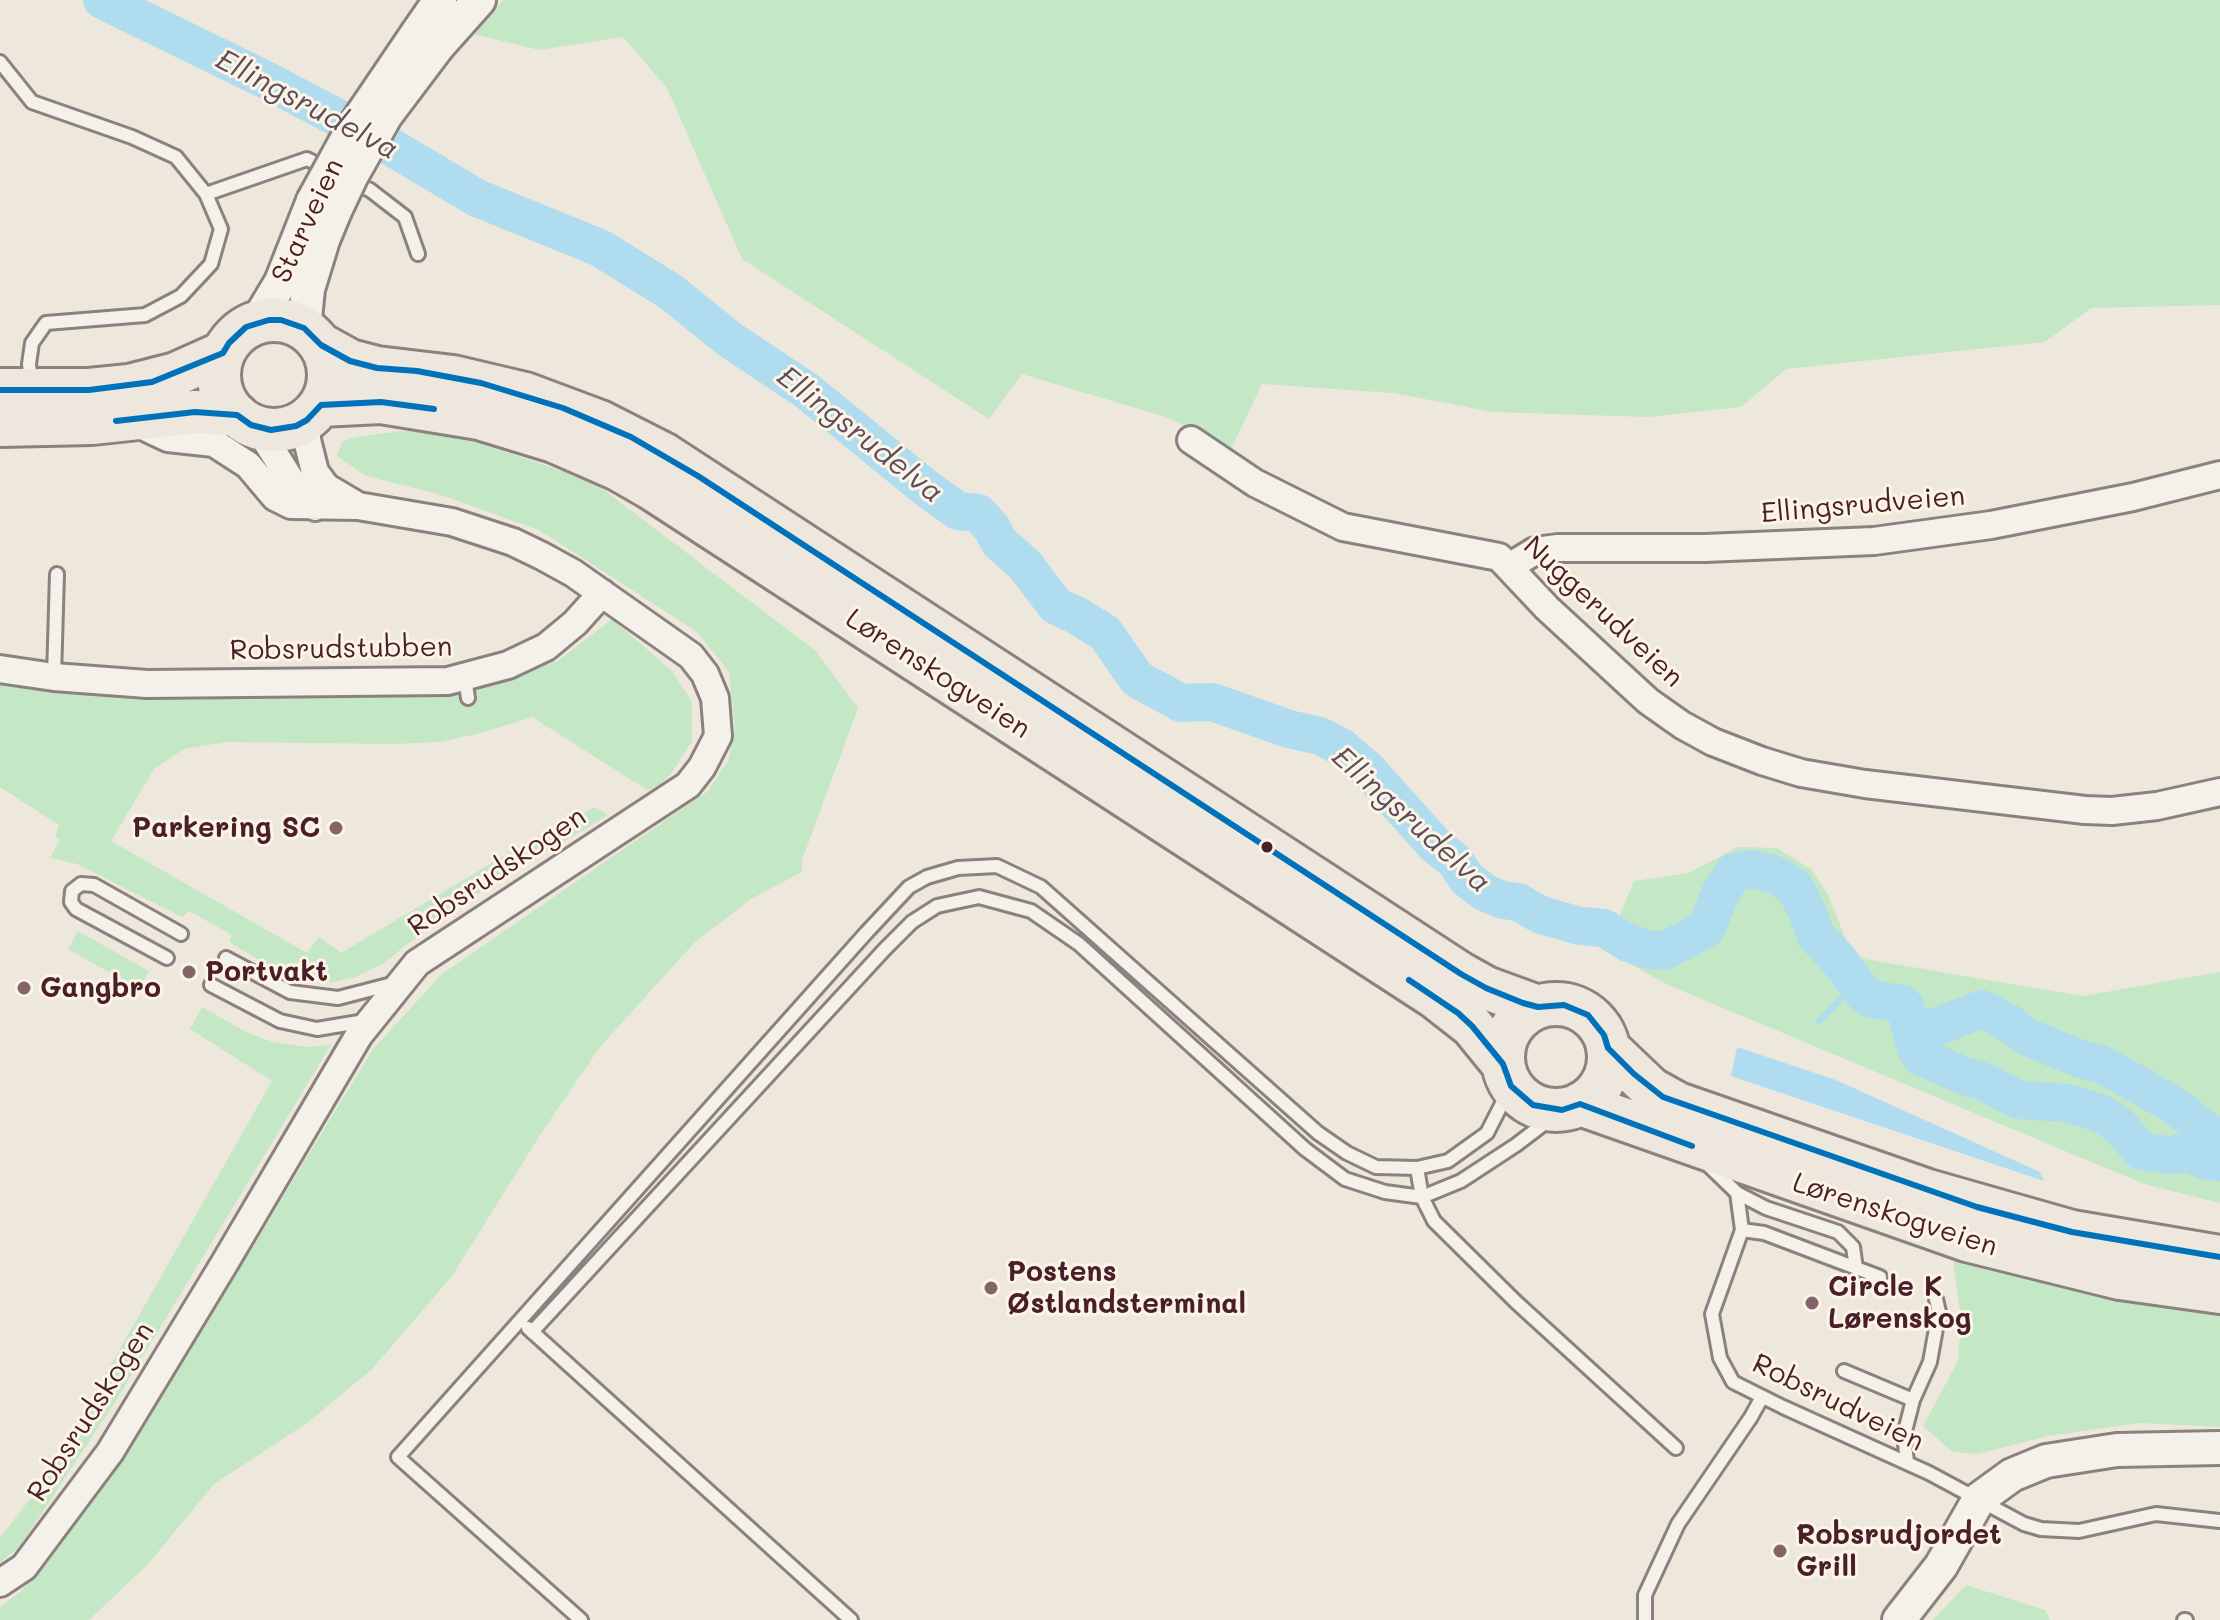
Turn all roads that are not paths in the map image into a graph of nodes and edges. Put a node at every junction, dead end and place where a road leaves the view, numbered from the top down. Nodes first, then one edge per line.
1 (440, 0) edge
2 (479, 0) edge
3 (428, 39) junction
4 (0, 62) edge
5 (206, 194) junction
6 (324, 206) junction
7 (418, 254) dead end
8 (257, 322) junction
9 (312, 336) junction
10 (223, 353) junction
11 (16, 390) edge
12 (314, 412) junction
13 (129, 420) junction
14 (247, 422) junction
15 (0, 425) edge
16 (1191, 440) dead end
17 (2220, 475) edge
18 (358, 506) junction
19 (315, 507) junction
20 (1509, 567) junction
21 (57, 574) dead end
22 (602, 593) junction
23 (0, 669) edge
24 (54, 677) junction
25 (2220, 792) edge
26 (181, 934) dead end
27 (167, 958) dead end
28 (226, 958) dead end
29 (403, 981) junction
30 (211, 985) dead end
31 (1538, 1007) junction
32 (371, 1020) junction
33 (1608, 1048) junction
34 (1507, 1075) junction
35 (1571, 1107) junction
36 (1692, 1146) junction
37 (1417, 1168) junction
38 (1737, 1193) junction
39 (1422, 1197) junction
40 (1742, 1230) junction
41 (2220, 1257) edge
42 (1856, 1268) junction
43 (1880, 1277) dead end
44 (2220, 1292) edge
45 (1936, 1299) dead end
46 (520, 1320) junction
47 (532, 1332) junction
48 (1844, 1371) dead end
49 (1762, 1397) junction
50 (1913, 1400) junction
51 (1676, 1448) dead end
52 (2220, 1448) edge
53 (1907, 1462) junction
54 (1979, 1499) junction
55 (2220, 1521) edge
56 (0, 1583) edge
57 (581, 1620) edge
58 (851, 1620) edge
59 (1645, 1620) edge
60 (1899, 1620) edge

1 - 3 street, Starveien
2 - 3 street, Starveien
3 - 6 street, Starveien, bridge
4 - 5 lane
5 - 7 lane
5 - 11 lane
6 - 8 street, Starveien
6 - 9 street, Starveien
8 - 9 highway
8 - 10 highway
9 - 12 highway
9 - 31 highway, Lørenskogveien
10 - 11 highway
10 - 14 highway
12 - 14 highway
12 - 18 street, Robsrudskogen
12 - 34 highway, Lørenskogveien
13 - 14 highway
13 - 15 highway
13 - 19 street, Robsrudskogen
14 - 19 street
16 - 20 street, Nuggerudveien
17 - 20 street, Ellingsrudveien
18 - 19 street, Robsrudskogen
18 - 22 street, Robsrudskogen
20 - 25 street, Nuggerudveien
21 - 24 lane
22 - 24 street, Robsrudstubben
22 - 29 street, Robsrudskogen
23 - 24 street, Robsrudstubben
26 - 27 lane
28 - 29 lane
29 - 32 street, Robsrudskogen
30 - 32 lane
31 - 33 highway
31 - 34 highway
32 - 56 street, Robsrudskogen
33 - 35 highway
33 - 41 highway, Lørenskogveien
34 - 35 highway
34 - 37 lane
35 - 36 highway, Lørenskogveien
35 - 39 lane
36 - 38 lane
36 - 44 highway, Lørenskogveien
37 - 39 lane
37 - 46 lane
38 - 40 lane
38 - 42 lane
39 - 47 lane
39 - 51 lane
40 - 42 lane
40 - 49 lane, Robsrudveien
42 - 43 lane
45 - 50 lane
46 - 47 lane
46 - 57 lane
47 - 58 lane
48 - 50 lane
49 - 53 lane, Robsrudveien
49 - 59 lane
50 - 53 lane
52 - 54 street
53 - 54 lane, Robsrudveien
54 - 55 lane, Robsrudveien
54 - 60 street

